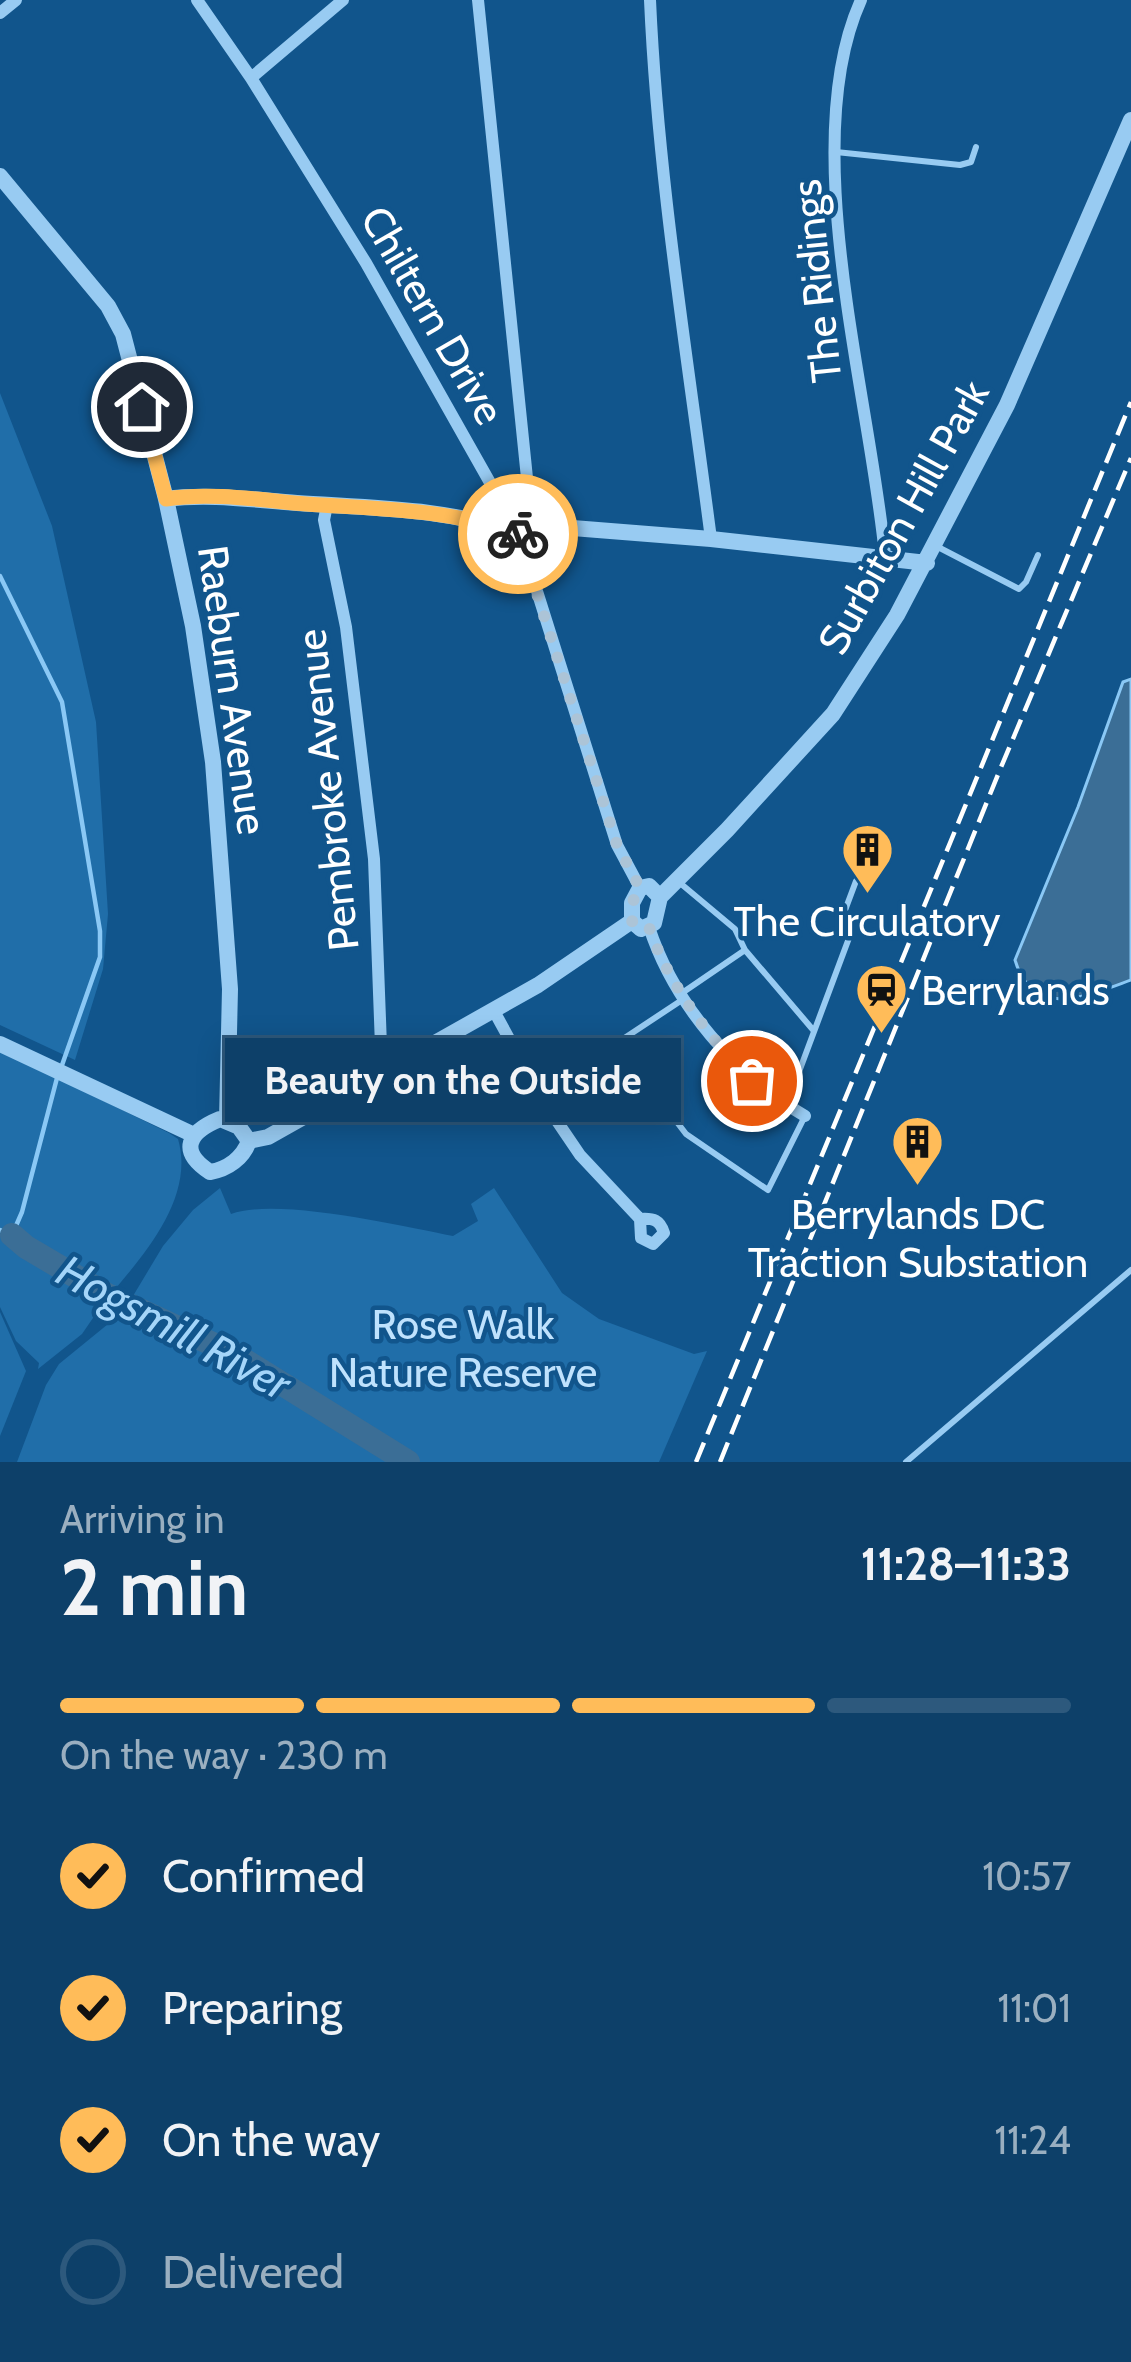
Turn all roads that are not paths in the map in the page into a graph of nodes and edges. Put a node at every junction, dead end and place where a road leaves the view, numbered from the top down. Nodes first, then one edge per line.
1 (16, 0) edge
2 (197, 0) edge
3 (343, 0) edge
4 (478, 0) edge
5 (650, 0) edge
6 (861, 0) edge
7 (0, 13) edge
8 (251, 78) junction
9 (1131, 120) edge
10 (976, 147) dead end
11 (836, 152) junction
12 (0, 176) edge
13 (166, 499) junction
14 (327, 505) junction
15 (519, 534) junction
16 (712, 538) junction
17 (936, 546) junction
18 (1038, 555) dead end
19 (885, 556) junction
20 (926, 563) junction
21 (677, 880) junction
22 (856, 881) dead end
23 (640, 888) junction
24 (660, 897) junction
25 (641, 924) junction
26 (745, 950) junction
27 (684, 995) junction
28 (494, 1011) junction
29 (814, 1031) junction
30 (0, 1043) edge
31 (391, 1068) junction
32 (787, 1103) junction
33 (805, 1116) joint
34 (227, 1120) junction
35 (194, 1135) junction
36 (249, 1141) junction
37 (640, 1219) dead end
38 (1131, 1270) edge
39 (906, 1462) edge

1 - 7 street
2 - 8 street, Chiltern Drive
3 - 8 street
4 - 15 street
5 - 16 street
6 - 11 street, The Ridings
8 - 15 street, Chiltern Drive
9 - 17 street, Surbiton Hill Park
10 - 11 lane
11 - 19 street, The Ridings
12 - 13 street, Raeburn Avenue
13 - 14 street
13 - 34 street, Raeburn Avenue
14 - 15 street
14 - 31 street, Pembroke Avenue
15 - 16 street
15 - 23 street, Chiltern Drive
16 - 19 street
17 - 18 lane
17 - 20 street, Surbiton Hill Park
19 - 20 street
20 - 21 street, Surbiton Hill Park
21 - 24 street, Surbiton Hill Park
21 - 26 lane
22 - 29 lane
23 - 24 street
23 - 25 street
24 - 25 street, Surbiton Hill Park
25 - 27 street
25 - 28 street
26 - 27 lane
26 - 29 lane
27 - 32 street
27 - 33 lane
28 - 31 street
28 - 37 street
29 - 32 lane
30 - 35 street
31 - 36 street
32 - 33 street
34 - 35 street
34 - 36 street
35 - 36 street
38 - 39 lane

